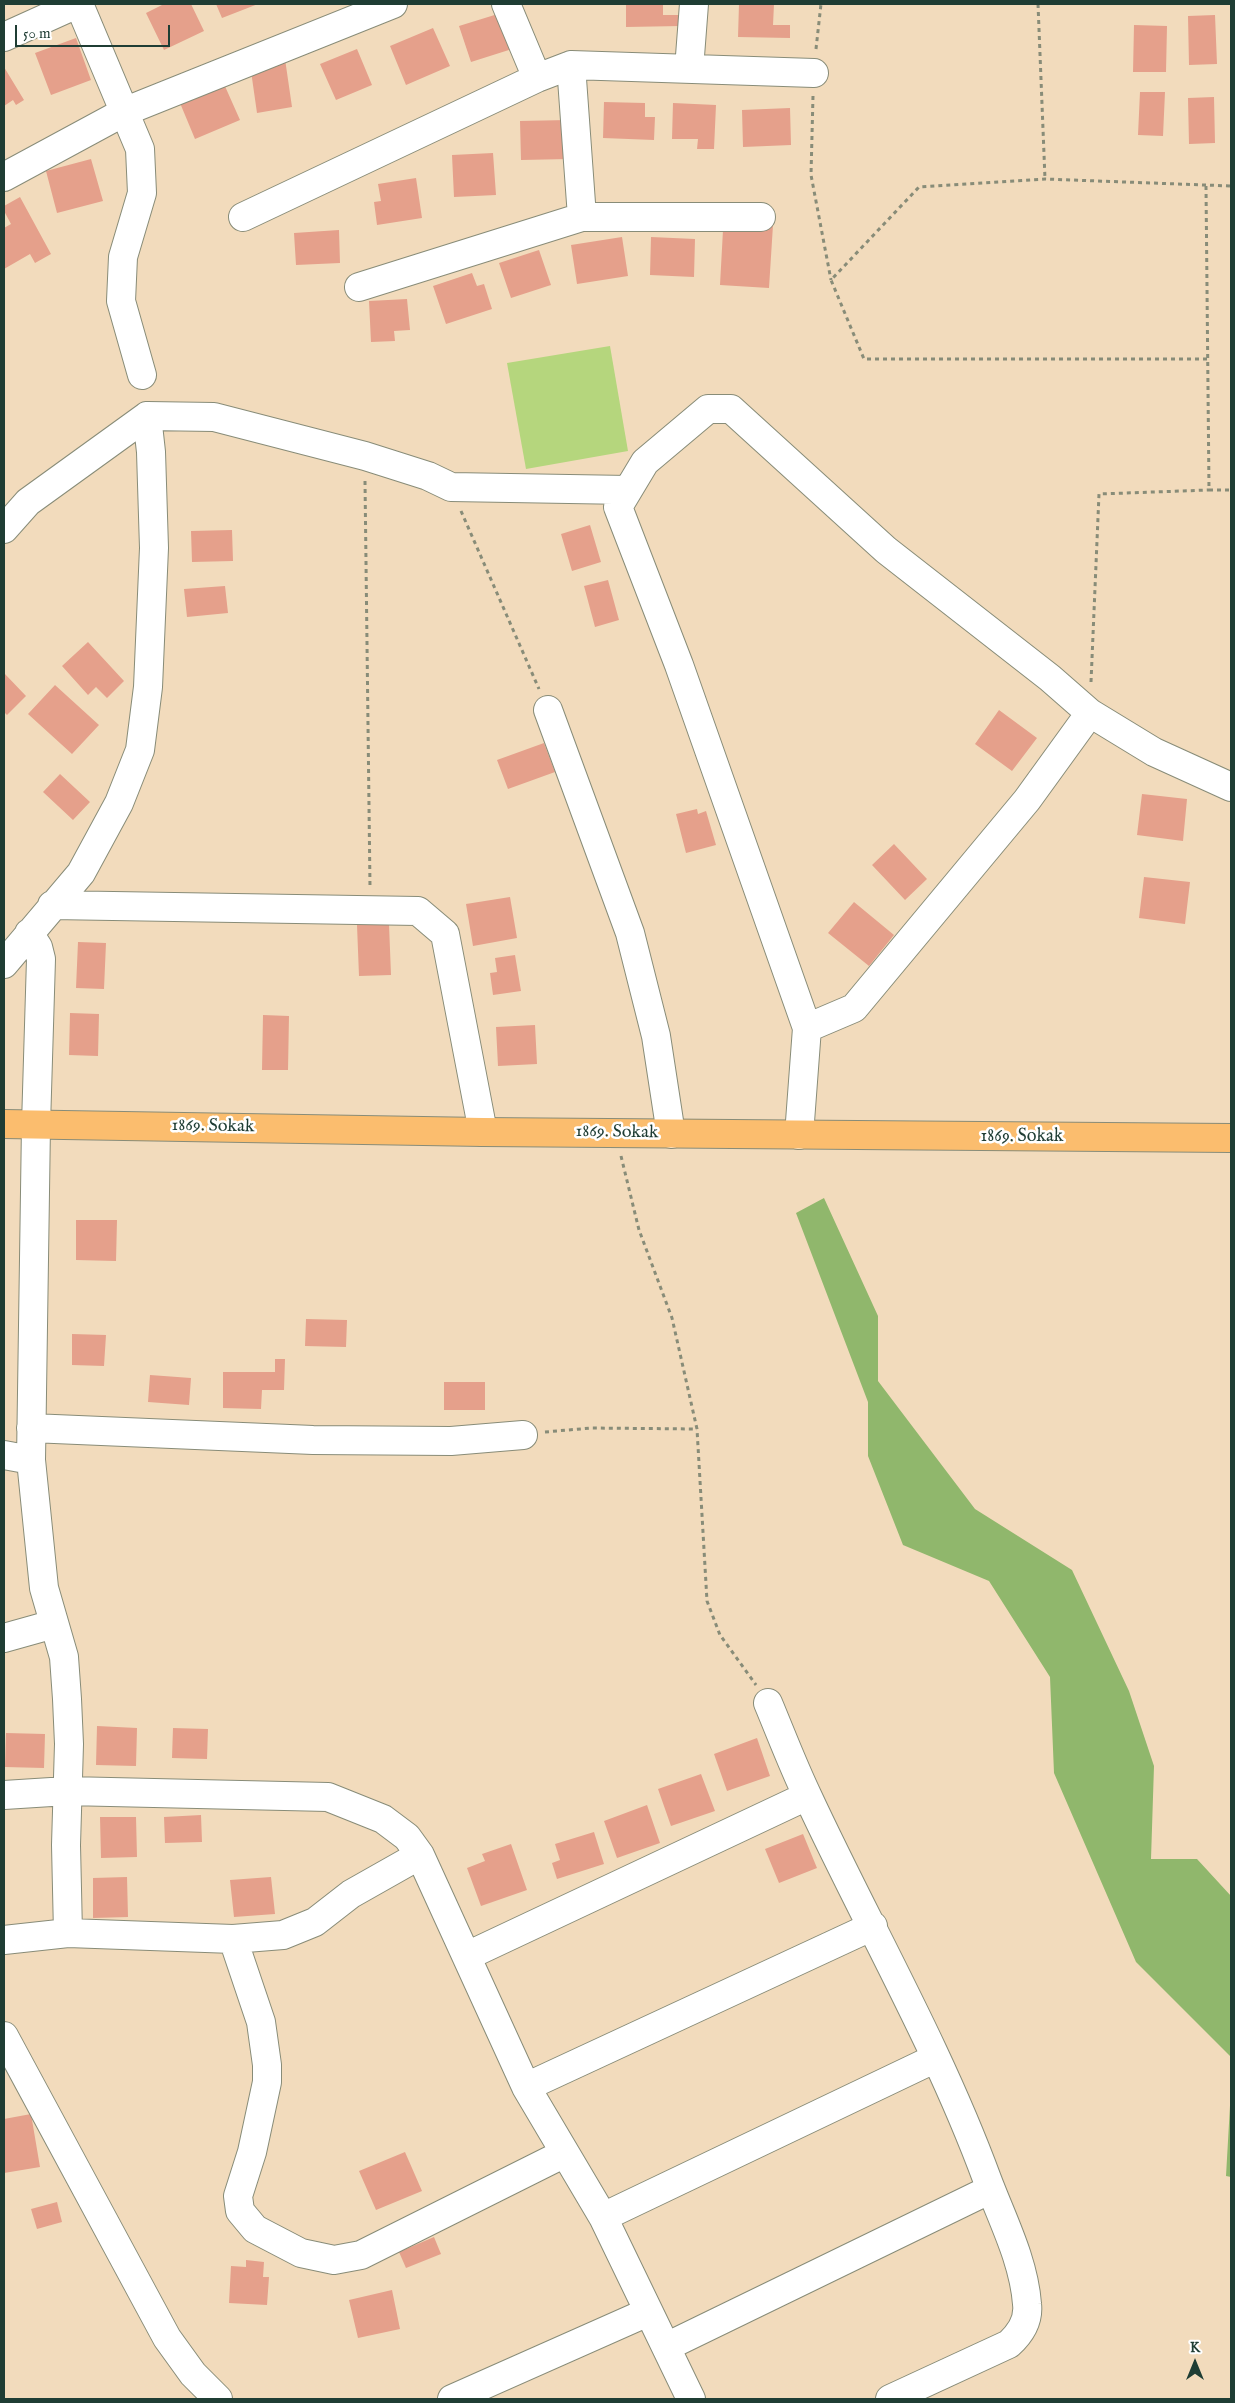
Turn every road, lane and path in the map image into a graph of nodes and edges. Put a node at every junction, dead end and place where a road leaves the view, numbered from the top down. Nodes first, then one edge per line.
1 (78, 4) edge
2 (393, 4) edge
3 (506, 4) edge
4 (694, 4) edge
5 (821, 4) edge
6 (1038, 4) edge
7 (4, 37) edge
8 (571, 66) junction
9 (689, 69) junction
10 (814, 73) junction
11 (537, 78) junction
12 (126, 111) junction
13 (4, 177) edge
14 (1045, 179) junction
15 (1206, 186) junction
16 (1231, 186) edge
17 (243, 217) dead end
18 (582, 217) junction
19 (761, 217) dead end
20 (831, 280) junction
21 (360, 287) dead end
22 (1208, 359) junction
23 (142, 374) dead end
24 (147, 416) junction
25 (365, 456) junction
26 (451, 487) junction
27 (628, 490) junction
28 (1209, 490) junction
29 (1231, 490) edge
30 (4, 529) edge
31 (548, 710) joint
32 (1090, 713) junction
33 (1231, 787) edge
34 (52, 905) junction
35 (370, 910) junction
36 (29, 933) junction
37 (4, 964) edge
38 (807, 1028) junction
39 (4, 1124) edge
40 (36, 1125) junction
41 (483, 1132) junction
42 (618, 1133) junction
43 (671, 1134) junction
44 (799, 1136) junction
45 (1231, 1138) edge
46 (32, 1428) junction
47 (697, 1429) junction
48 (523, 1435) joint
49 (4, 1456) edge
50 (31, 1460) junction
51 (54, 1624) junction
52 (4, 1638) edge
53 (768, 1703) joint
54 (67, 1791) junction
55 (4, 1794) edge
56 (807, 1796) junction
57 (420, 1855) junction
58 (873, 1926) junction
59 (68, 1933) junction
60 (233, 1939) junction
61 (4, 1940) edge
62 (467, 1956) junction
63 (4, 2036) edge
64 (936, 2058) junction
65 (526, 2087) junction
66 (565, 2153) junction
67 (991, 2189) junction
68 (603, 2216) junction
69 (648, 2312) junction
70 (666, 2347) junction
71 (218, 2399) edge
72 (452, 2399) edge
73 (691, 2399) edge
74 (890, 2399) edge

1 - 7 street
1 - 12 street
2 - 12 street
3 - 11 street
4 - 9 street
5 - 10 path
6 - 14 path
8 - 9 street
8 - 11 street
8 - 18 street
9 - 10 street
10 - 20 path
11 - 17 street
12 - 13 street
12 - 23 street
14 - 15 path
14 - 20 path
15 - 16 path
15 - 22 path
18 - 19 street
18 - 21 street
20 - 22 path
22 - 28 path
24 - 25 street
24 - 30 street
24 - 34 street
25 - 26 street
25 - 35 path
26 - 27 street
26 - 31 path
27 - 32 street
27 - 38 street
28 - 29 path
28 - 32 path
31 - 43 street
32 - 33 street
32 - 38 street
34 - 35 street
34 - 36 street
35 - 41 street
36 - 37 street
36 - 40 street
38 - 44 street
39 - 40 main road, 1869. Sokak
40 - 41 main road, 1869. Sokak
40 - 46 street
41 - 42 main road, 1869. Sokak
42 - 43 main road, 1869. Sokak
42 - 47 path
43 - 44 main road, 1869. Sokak
44 - 45 main road, 1869. Sokak
46 - 48 street
46 - 50 street
47 - 48 path
47 - 53 path
49 - 50 street
50 - 51 street
51 - 52 street
51 - 54 street
53 - 56 street
54 - 55 street
54 - 57 street
54 - 59 street
56 - 58 street
56 - 62 street
57 - 60 street
57 - 62 street
58 - 64 street
58 - 65 street
59 - 60 street
59 - 61 street
60 - 66 street
62 - 65 street
63 - 71 street
64 - 67 street
64 - 68 street
65 - 66 street
66 - 68 street
67 - 70 street
67 - 74 street
68 - 69 street
69 - 70 street
69 - 72 street
70 - 73 street

